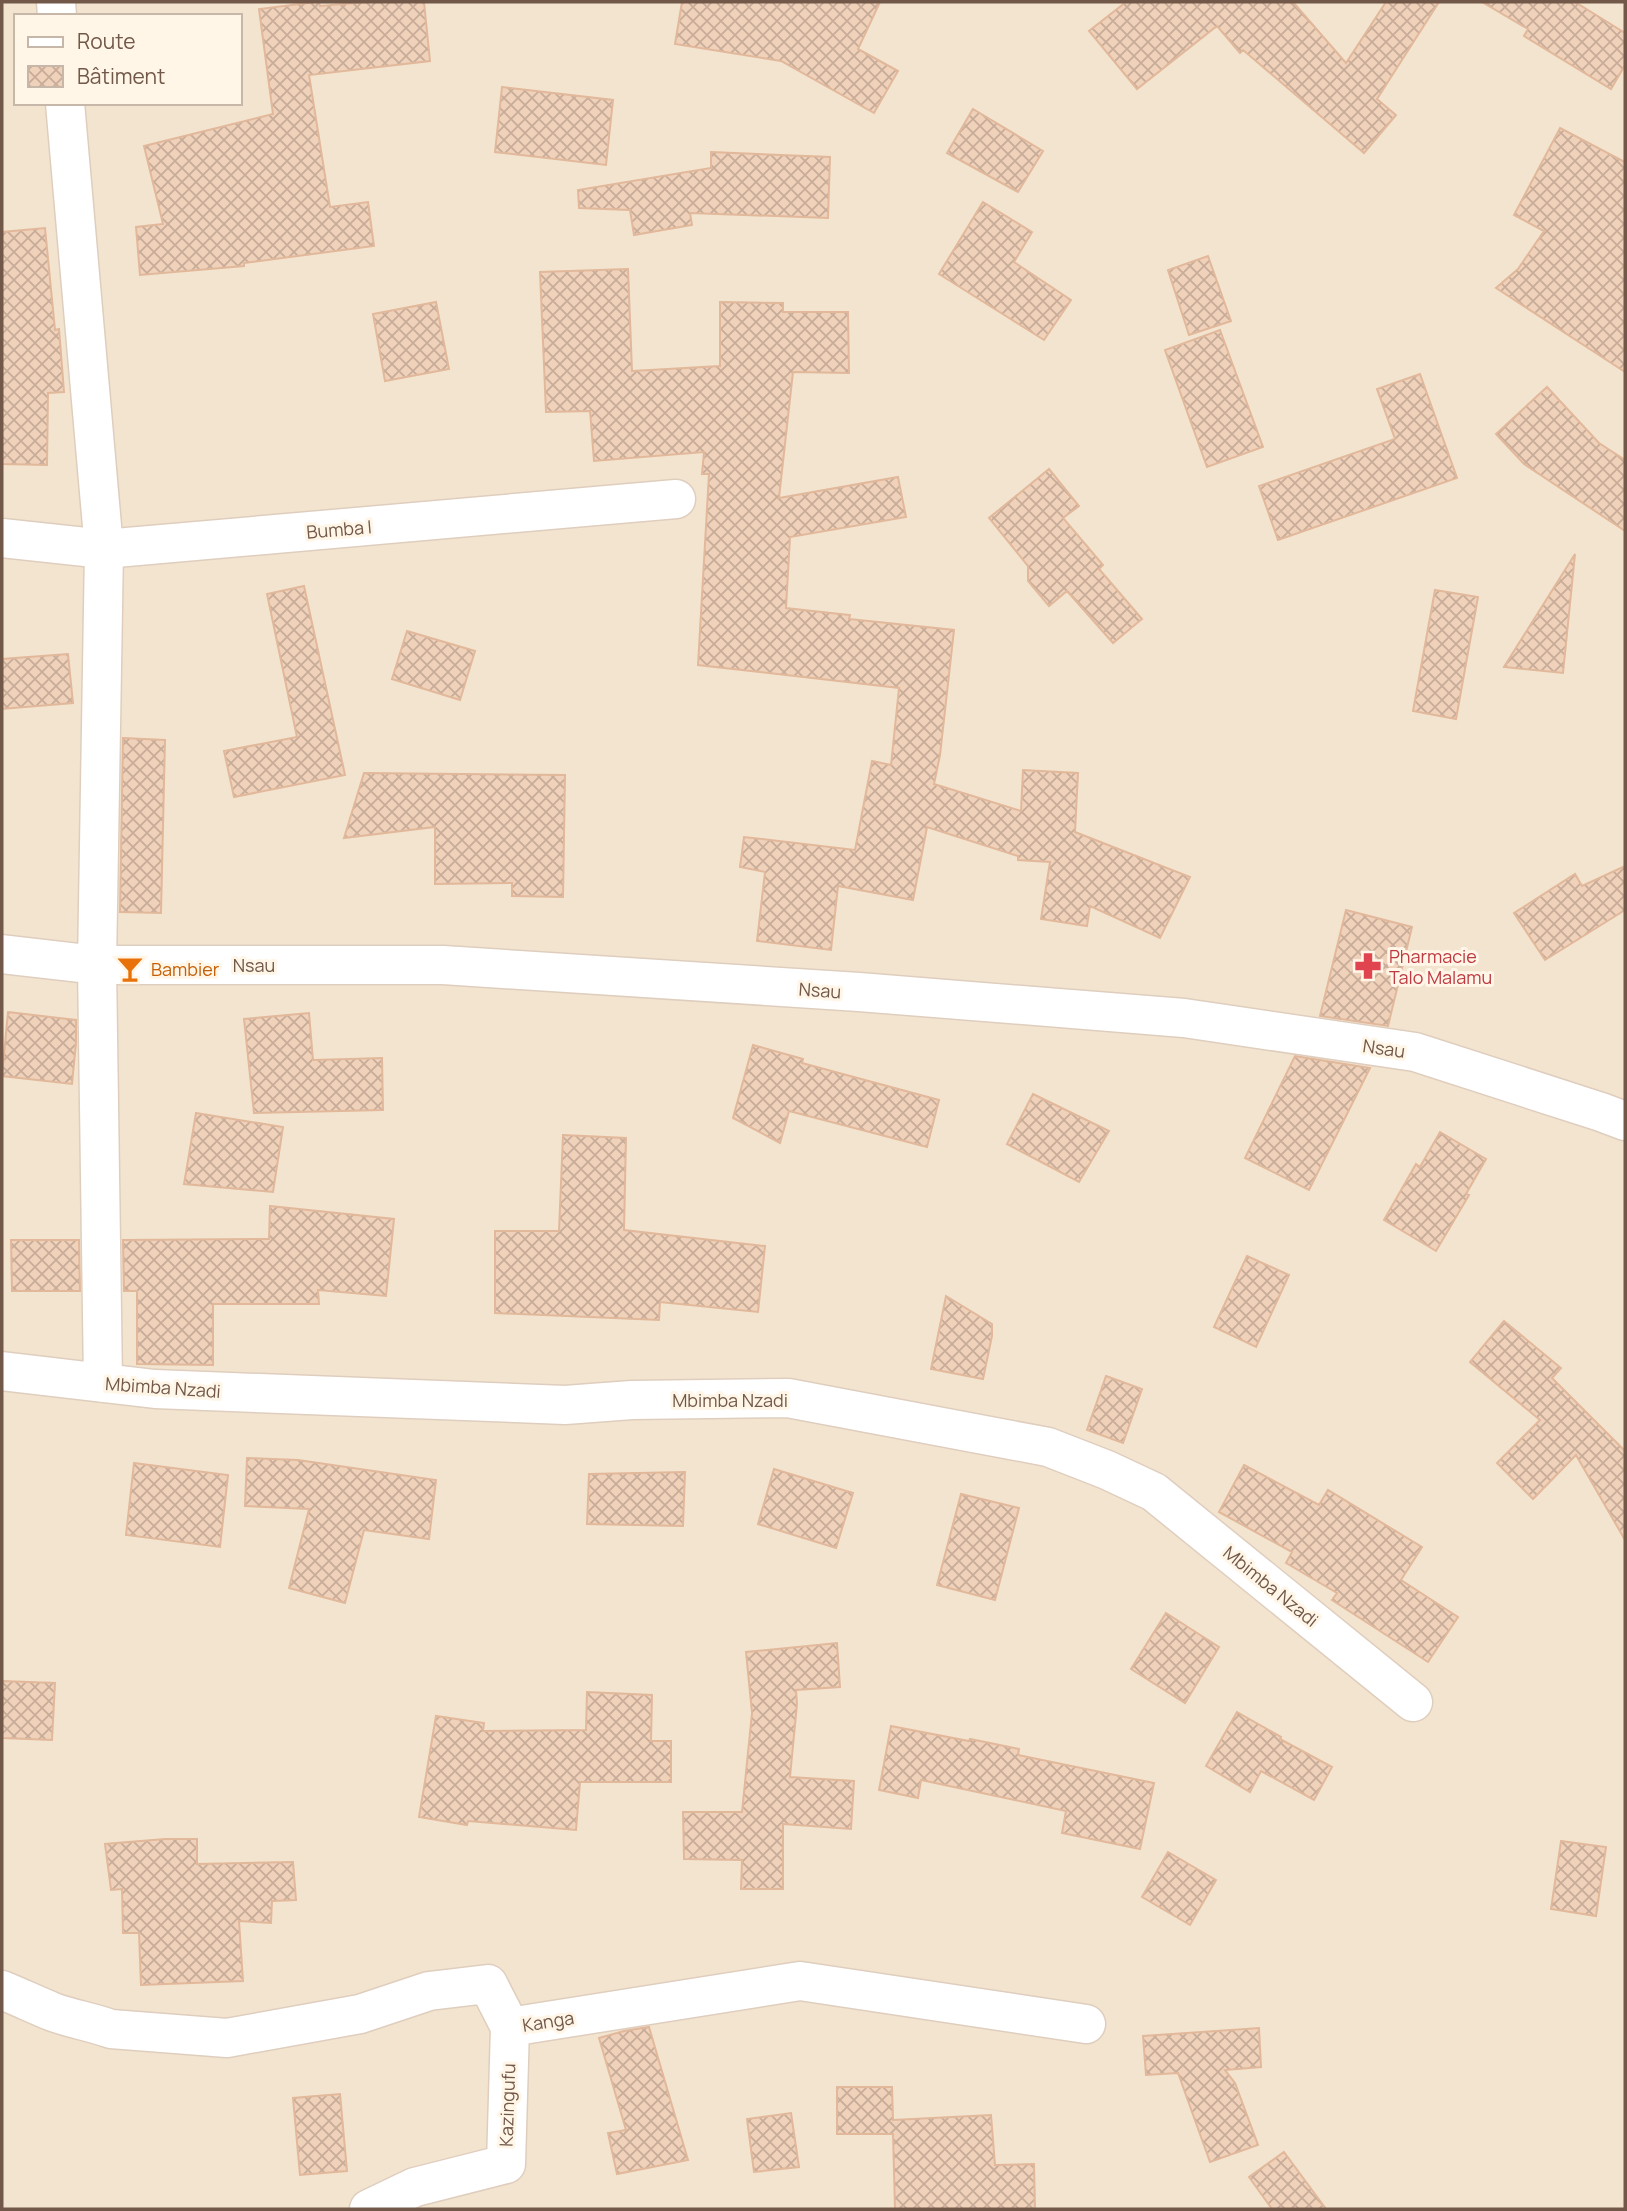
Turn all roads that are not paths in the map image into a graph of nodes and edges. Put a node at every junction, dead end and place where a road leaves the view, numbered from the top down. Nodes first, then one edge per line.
1 (65, 105) edge
2 (676, 499) dead end
3 (2, 538) edge
4 (104, 549) junction
5 (2, 954) edge
6 (97, 965) junction
7 (1625, 1122) edge
8 (2, 1371) edge
9 (103, 1383) junction
10 (1413, 1702) dead end
11 (2, 1990) edge
12 (1086, 2024) dead end
13 (510, 2027) junction
14 (369, 2209) edge

1 - 4 street
2 - 4 street, Bumba I
3 - 4 street, Bumba I
4 - 6 street
5 - 6 street, Nsau
6 - 7 street, Nsau
6 - 9 street
8 - 9 street, Mbimba Nzadi
9 - 10 street, Mbimba Nzadi
11 - 13 street, Kanga
12 - 13 street, Kanga
13 - 14 street, Kazingufu

